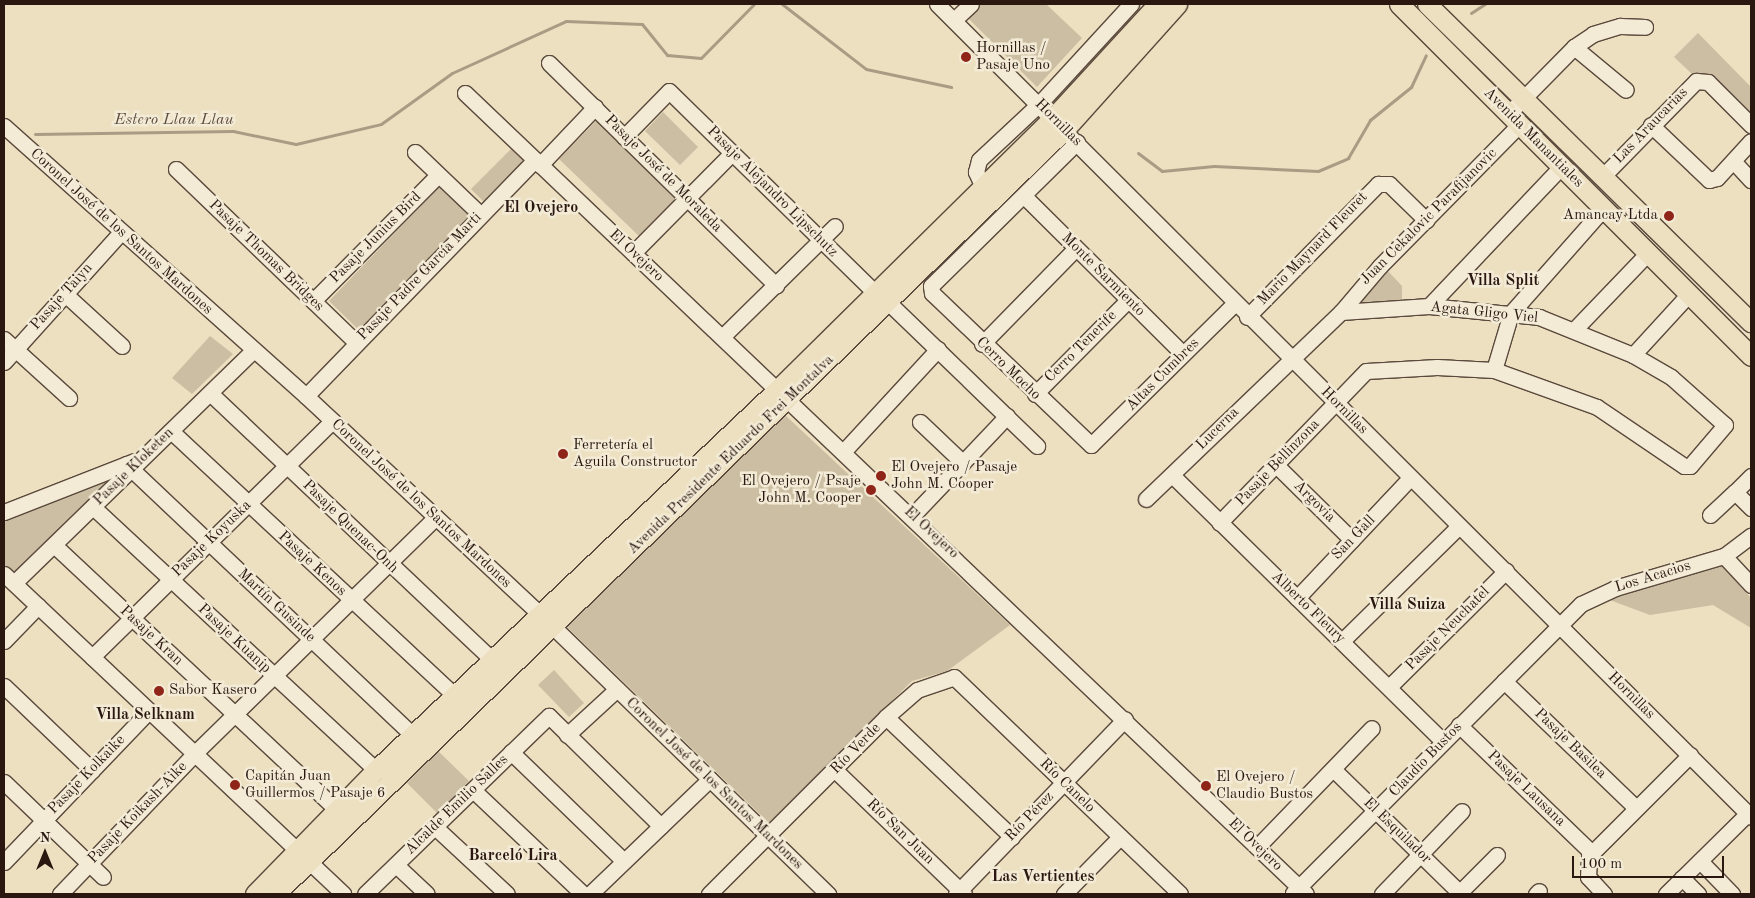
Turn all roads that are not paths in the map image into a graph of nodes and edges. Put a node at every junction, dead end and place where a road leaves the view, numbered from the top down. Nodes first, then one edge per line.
1 (937, 4) edge
2 (971, 4) edge
3 (1130, 4) edge
4 (1158, 4) edge
5 (1177, 4) edge
6 (1399, 4) edge
7 (1428, 4) edge
8 (954, 20) junction
9 (1645, 27) dead end
10 (1574, 47) junction
11 (549, 63) dead end
12 (1626, 90) dead end
13 (465, 93) dead end
14 (1526, 96) junction
15 (1039, 104) junction
16 (595, 107) junction
17 (1515, 119) junction
18 (1651, 125) junction
19 (4, 126) edge
20 (1751, 126) edge
21 (1065, 130) junction
22 (624, 137) junction
23 (1751, 141) edge
24 (414, 152) dead end
25 (732, 153) junction
26 (1734, 162) junction
27 (538, 163) junction
28 (1561, 168) junction
29 (176, 170) dead end
30 (438, 175) junction
31 (1604, 175) junction
32 (1751, 180) edge
33 (983, 187) junction
34 (1024, 196) junction
35 (686, 199) junction
36 (1603, 209) junction
37 (480, 215) junction
38 (1426, 220) junction
39 (835, 226) dead end
40 (120, 233) junction
41 (820, 240) junction
42 (1075, 249) junction
43 (633, 253) junction
44 (1647, 254) junction
45 (776, 284) junction
46 (930, 288) joint
47 (65, 294) junction
48 (1688, 295) junction
49 (882, 298) junction
50 (1128, 300) junction
51 (313, 301) junction
52 (1234, 304) junction
53 (1429, 306) junction
54 (1341, 312) junction
55 (1511, 313) junction
56 (1247, 317) junction
57 (1751, 322) edge
58 (1574, 330) junction
59 (722, 337) junction
60 (4, 339) edge
61 (356, 342) junction
62 (982, 344) junction
63 (122, 346) dead end
64 (15, 349) junction
65 (938, 349) junction
66 (254, 350) junction
67 (1182, 354) junction
68 (1633, 355) junction
69 (1751, 356) edge
70 (1289, 358) junction
71 (4, 362) edge
72 (1494, 370) junction
73 (210, 393) junction
74 (784, 394) junction
75 (1035, 394) junction
76 (306, 396) junction
77 (69, 398) dead end
78 (1336, 402) junction
79 (1007, 416) junction
80 (332, 421) junction
81 (920, 422) dead end
82 (171, 431) junction
83 (1091, 445) joint
84 (1037, 446) dead end
85 (843, 452) junction
86 (963, 463) junction
87 (1275, 464) junction
88 (1684, 466) joint
89 (129, 467) junction
90 (286, 467) junction
91 (1172, 475) junction
92 (1751, 476) edge
93 (1410, 478) junction
94 (1735, 492) junction
95 (1146, 499) dead end
96 (248, 504) junction
97 (93, 507) junction
98 (1751, 508) edge
99 (4, 512) edge
100 (1710, 515) dead end
101 (912, 516) junction
102 (436, 517) junction
103 (1219, 523) junction
104 (1459, 526) junction
105 (1751, 536) edge
106 (1352, 540) junction
107 (209, 542) junction
108 (54, 545) junction
109 (1724, 556) junction
110 (388, 564) junction
111 (1506, 570) junction
112 (9, 578) edge
113 (171, 580) junction
114 (1751, 585) edge
115 (1297, 598) junction
116 (351, 600) junction
117 (38, 606) junction
118 (132, 618) junction
119 (545, 619) junction
120 (1559, 624) junction
121 (311, 640) junction
122 (4, 641) edge
123 (1342, 641) junction
124 (92, 657) junction
125 (491, 659) junction
126 (274, 676) junction
127 (954, 677) joint
128 (1504, 681) junction
129 (4, 686) edge
130 (1389, 688) junction
131 (618, 690) junction
132 (454, 696) junction
133 (149, 711) junction
134 (235, 714) junction
135 (886, 717) junction
136 (1125, 719) junction
137 (1459, 725) junction
138 (1372, 728) dead end
139 (567, 735) junction
140 (420, 741) junction
141 (1443, 741) junction
142 (512, 752) junction
143 (195, 754) junction
144 (1690, 756) junction
145 (1333, 769) junction
146 (92, 770) junction
147 (376, 770) junction
148 (835, 770) junction
149 (710, 780) junction
150 (4, 782) edge
151 (1064, 783) junction
152 (472, 790) junction
153 (1636, 808) junction
154 (336, 809) junction
155 (1376, 810) junction
156 (1462, 812) dead end
157 (1749, 815) edge
158 (44, 820) junction
159 (661, 826) junction
160 (435, 827) junction
161 (769, 837) junction
162 (1012, 837) junction
163 (1120, 837) junction
164 (1257, 846) junction
165 (1592, 853) junction
166 (1420, 854) junction
167 (1497, 854) dead end
168 (302, 855) junction
169 (624, 861) junction
170 (1700, 861) junction
171 (4, 862) edge
172 (89, 864) junction
173 (396, 865) junction
174 (103, 877) dead end
175 (1682, 878) junction
176 (1299, 892) edge
177 (960, 893) edge
178 (1177, 893) edge
179 (60, 894) edge
180 (255, 894) edge
181 (274, 894) edge
182 (343, 894) edge
183 (365, 894) edge
184 (426, 894) edge
185 (507, 894) edge
186 (582, 894) edge
187 (590, 894) edge
188 (709, 894) edge
189 (828, 894) edge
190 (1064, 894) edge
191 (1382, 894) edge
192 (1460, 894) edge
193 (1604, 894) edge
194 (1666, 894) edge
195 (1698, 894) edge
196 (1732, 894) edge

1 - 8 street, Hornillas
2 - 8 street
3 - 15 street
4 - 21 main road, Avenida Presidente Eduardo Frei Montalva
5 - 21 main road, Avenida Presidente Eduardo Frei Montalva
6 - 17 main road, Avenida Manantiales
7 - 14 main road, Avenida Manantiales
8 - 15 street, Hornillas
9 - 10 street, Juan Cekalovic Parafijanovic
10 - 12 street
10 - 14 street, Juan Cekalovic Parafijanovic
11 - 16 street, Pasaje José de Moraleda
13 - 27 street, El Ovejero
14 - 17 street, Juan Cekalovic Parafijanovic
14 - 31 main road, Avenida Manantiales
15 - 21 street, Hornillas
15 - 33 street
16 - 22 street, Pasaje José de Moraleda
16 - 27 street, Pasaje Padre García Marti
17 - 28 main road, Avenida Manantiales
17 - 38 street, Juan Cekalovic Parafijanovic
18 - 20 street, Las Araucarias
18 - 26 street
18 - 31 street, Las Araucarias
19 - 40 street, Coronel José de los Santos Mardones
21 - 33 main road, Avenida Presidente Eduardo Frei Montalva
21 - 34 street, Avenida Presidente Eduardo Frei Montalva
21 - 49 main road, Avenida Presidente Eduardo Frei Montalva
21 - 52 street, Hornillas
22 - 25 street, Pasaje Alejandro Lipschutz
22 - 35 street, Pasaje José de Moraleda
23 - 26 street
24 - 30 street
25 - 35 street
25 - 41 street, Pasaje Alejandro Lipschutz
26 - 32 street
27 - 37 street, Pasaje Padre García Marti
27 - 43 street, El Ovejero
28 - 36 main road, Avenida Manantiales
28 - 53 street
29 - 51 street, Pasaje Thomas Bridges
30 - 37 street
30 - 51 street, Pasaje Junius Bird
31 - 57 main road, Avenida Manantiales
33 - 49 main road, Avenida Presidente Eduardo Frei Montalva
34 - 42 street, Monte Sarmiento
34 - 46 street, Avenida Presidente Eduardo Frei Montalva
35 - 43 street
35 - 45 street, Pasaje José de Moraleda
36 - 44 main road, Avenida Manantiales
36 - 55 street
37 - 61 street, Pasaje Padre García Marti
38 - 54 street, Juan Cekalovic Parafijanovic
38 - 56 street, Mario Maynard Fleuret
39 - 41 street
40 - 47 street, Pasaje Taiyn
40 - 66 street, Coronel José de los Santos Mardones
41 - 45 street
41 - 49 street, Pasaje Alejandro Lipschutz
42 - 50 street, Monte Sarmiento
42 - 62 street
43 - 59 street, El Ovejero
44 - 48 main road, Avenida Manantiales
44 - 58 street
45 - 59 street
46 - 62 street, Cerro Mocho
47 - 63 street
47 - 64 street, Pasaje Taiyn
48 - 68 street
48 - 69 main road, Avenida Manantiales
49 - 65 street, Pasaje Alejandro Lipschutz
49 - 74 main road, Avenida Presidente Eduardo Frei Montalva
50 - 67 street, Monte Sarmiento
50 - 75 street, Cerro Tenerife
51 - 61 street, Pasaje Thomas Bridges
52 - 56 street, Hornillas
52 - 67 street, Altas Cumbres
53 - 54 street, Agata Gligo Viel
53 - 55 street, Agata Gligo Viel
54 - 70 street
55 - 58 street, Agata Gligo Viel
55 - 72 street
56 - 70 street, Hornillas
58 - 68 street, Agata Gligo Viel
59 - 74 street, El Ovejero
60 - 64 street
61 - 76 street, Pasaje Padre García Marti
62 - 75 street, Cerro Mocho
64 - 71 street, Pasaje Taiyn
64 - 77 street
65 - 79 street, Pasaje Alejandro Lipschutz
65 - 85 street
66 - 73 street, Pasaje Kloketen
66 - 76 street, Coronel José de los Santos Mardones
67 - 83 street, Altas Cumbres
68 - 88 street, Agata Gligo Viel
70 - 78 street, Hornillas
70 - 91 street, Lucerna
72 - 78 street, Pasaje Bellinzona
72 - 88 street, Pasaje Bellinzona
73 - 82 street, Pasaje Kloketen
73 - 90 street, Pasaje Quenac-Onh
74 - 85 street, El Ovejero
74 - 119 main road, Avenida Presidente Eduardo Frei Montalva
75 - 83 street, Cerro Mocho
76 - 80 street, Coronel José de los Santos Mardones
78 - 87 street, Pasaje Bellinzona
78 - 93 street, Hornillas
79 - 84 street, Pasaje Alejandro Lipschutz
79 - 86 street
80 - 90 street, Pasaje Koyuska
80 - 102 street, Coronel José de los Santos Mardones
81 - 86 street
82 - 89 street, Pasaje Kloketen
82 - 96 street, Pasaje Kenos
85 - 101 street, El Ovejero
86 - 101 street
87 - 103 street, Pasaje Bellinzona
87 - 106 street, Argovia
89 - 97 street, Pasaje Kloketen
89 - 99 street
89 - 107 street, Martín Gusinde
90 - 96 street, Pasaje Koyuska
90 - 110 street, Pasaje Quenac-Onh
91 - 95 street, Lucerna
91 - 103 street, Alberto Fleury
92 - 94 street
93 - 104 street, Hornillas
93 - 106 street, San Gall
94 - 98 street
94 - 100 street
96 - 107 street, Pasaje Koyuska
96 - 116 street, Pasaje Kenos
97 - 108 street, Pasaje Kloketen
97 - 113 street, Pasaje Kuanip
101 - 136 street, El Ovejero
102 - 110 street, Pasaje Koikash-Aike
102 - 119 street, Coronel José de los Santos Mardones
103 - 115 street, Alberto Fleury
104 - 111 street, Hornillas
104 - 123 street
105 - 109 street, Los Acacios
106 - 115 street, San Gall
107 - 113 street, Pasaje Koyuska
107 - 121 street, Martín Gusinde
108 - 112 street, Pasaje Kloketen
108 - 118 street, Pasaje Kran
109 - 114 street
109 - 120 street, Los Acacios
110 - 116 street, Pasaje Koikash-Aike
110 - 125 street, Pasaje Quenac-Onh
111 - 120 street, Hornillas
111 - 130 street, Pasaje Neuchatel
112 - 117 street
113 - 118 street, Pasaje Koyuska
113 - 126 street, Pasaje Kuanip
115 - 123 street, Alberto Fleury
116 - 121 street, Pasaje Koikash-Aike
116 - 132 street, Pasaje Kenos
117 - 122 street
117 - 124 street
118 - 124 street, Pasaje Koyuska
118 - 134 street, Pasaje Kran
119 - 125 main road, Avenida Presidente Eduardo Frei Montalva
119 - 131 street, Coronel José de los Santos Mardones
119 - 140 main road, Avenida Presidente Eduardo Frei Montalva
120 - 128 street, Claudio Bustos
120 - 144 street, Hornillas
121 - 126 street, Pasaje Koikash-Aike
121 - 140 street, Martín Gusinde
123 - 130 street, Alberto Fleury
124 - 133 street
125 - 132 main road, Avenida Presidente Eduardo Frei Montalva
126 - 134 street, Pasaje Koikash-Aike
126 - 147 street, Pasaje Kuanip
127 - 135 street, Río Verde
127 - 151 street, Río Canelo
128 - 137 street, Claudio Bustos
128 - 153 street, Pasaje Basilea
129 - 146 street
130 - 141 street, Alberto Fleury
131 - 139 street
131 - 149 street, Coronel José de los Santos Mardones
132 - 140 main road, Avenida Presidente Eduardo Frei Montalva
133 - 143 street
133 - 146 street, Pasaje Kolkaike
134 - 143 street, Pasaje Koikash-Aike
134 - 154 street, Pasaje Kran
135 - 148 street, Río Verde
135 - 162 street
136 - 151 street, Río Pérez
136 - 164 street, El Ovejero
137 - 141 street, Claudio Bustos
137 - 165 street, Pasaje Lausana
138 - 145 street
139 - 142 street, Alcalde Emilio Salles
139 - 159 street
140 - 147 main road, Avenida Presidente Eduardo Frei Montalva
140 - 168 main road, Avenida Presidente Eduardo Frei Montalva
141 - 155 street, Claudio Bustos
142 - 152 street, Alcalde Emilio Salles
142 - 169 street
143 - 168 street
143 - 172 street, Pasaje Koikash-Aike
144 - 153 street
144 - 157 street, Hornillas
145 - 155 street, El Esquilador
145 - 164 street
146 - 158 street, Pasaje Kolkaike
147 - 154 main road, Avenida Presidente Eduardo Frei Montalva
148 - 161 street, Río Verde
148 - 177 street, Río San Juan
149 - 159 street
149 - 161 street, Coronel José de los Santos Mardones
150 - 158 street
151 - 162 street, Río Pérez
151 - 163 street, Río Canelo
152 - 160 street, Alcalde Emilio Salles
152 - 186 street
153 - 165 street
154 - 168 main road, Avenida Presidente Eduardo Frei Montalva
155 - 166 street, El Esquilador
155 - 176 street, Claudio Bustos
156 - 166 street
157 - 170 street
158 - 171 street, Pasaje Kolkaike
158 - 172 street
159 - 169 street
160 - 173 street, Alcalde Emilio Salles
160 - 185 street
161 - 188 street, Río Verde
161 - 189 street, Coronel José de los Santos Mardones
162 - 177 street, Río Pérez
163 - 178 street, Río Canelo
163 - 190 street
164 - 176 street, El Ovejero
165 - 193 street
166 - 191 street
166 - 192 street, El Esquilador
167 - 192 street
168 - 180 main road, Avenida Presidente Eduardo Frei Montalva
168 - 181 main road, Avenida Presidente Eduardo Frei Montalva
168 - 182 street
169 - 187 street
170 - 175 street
170 - 196 street
172 - 174 street
172 - 179 street, Pasaje Koikash-Aike
173 - 183 street, Alcalde Emilio Salles
173 - 184 street
175 - 194 street
175 - 195 street

